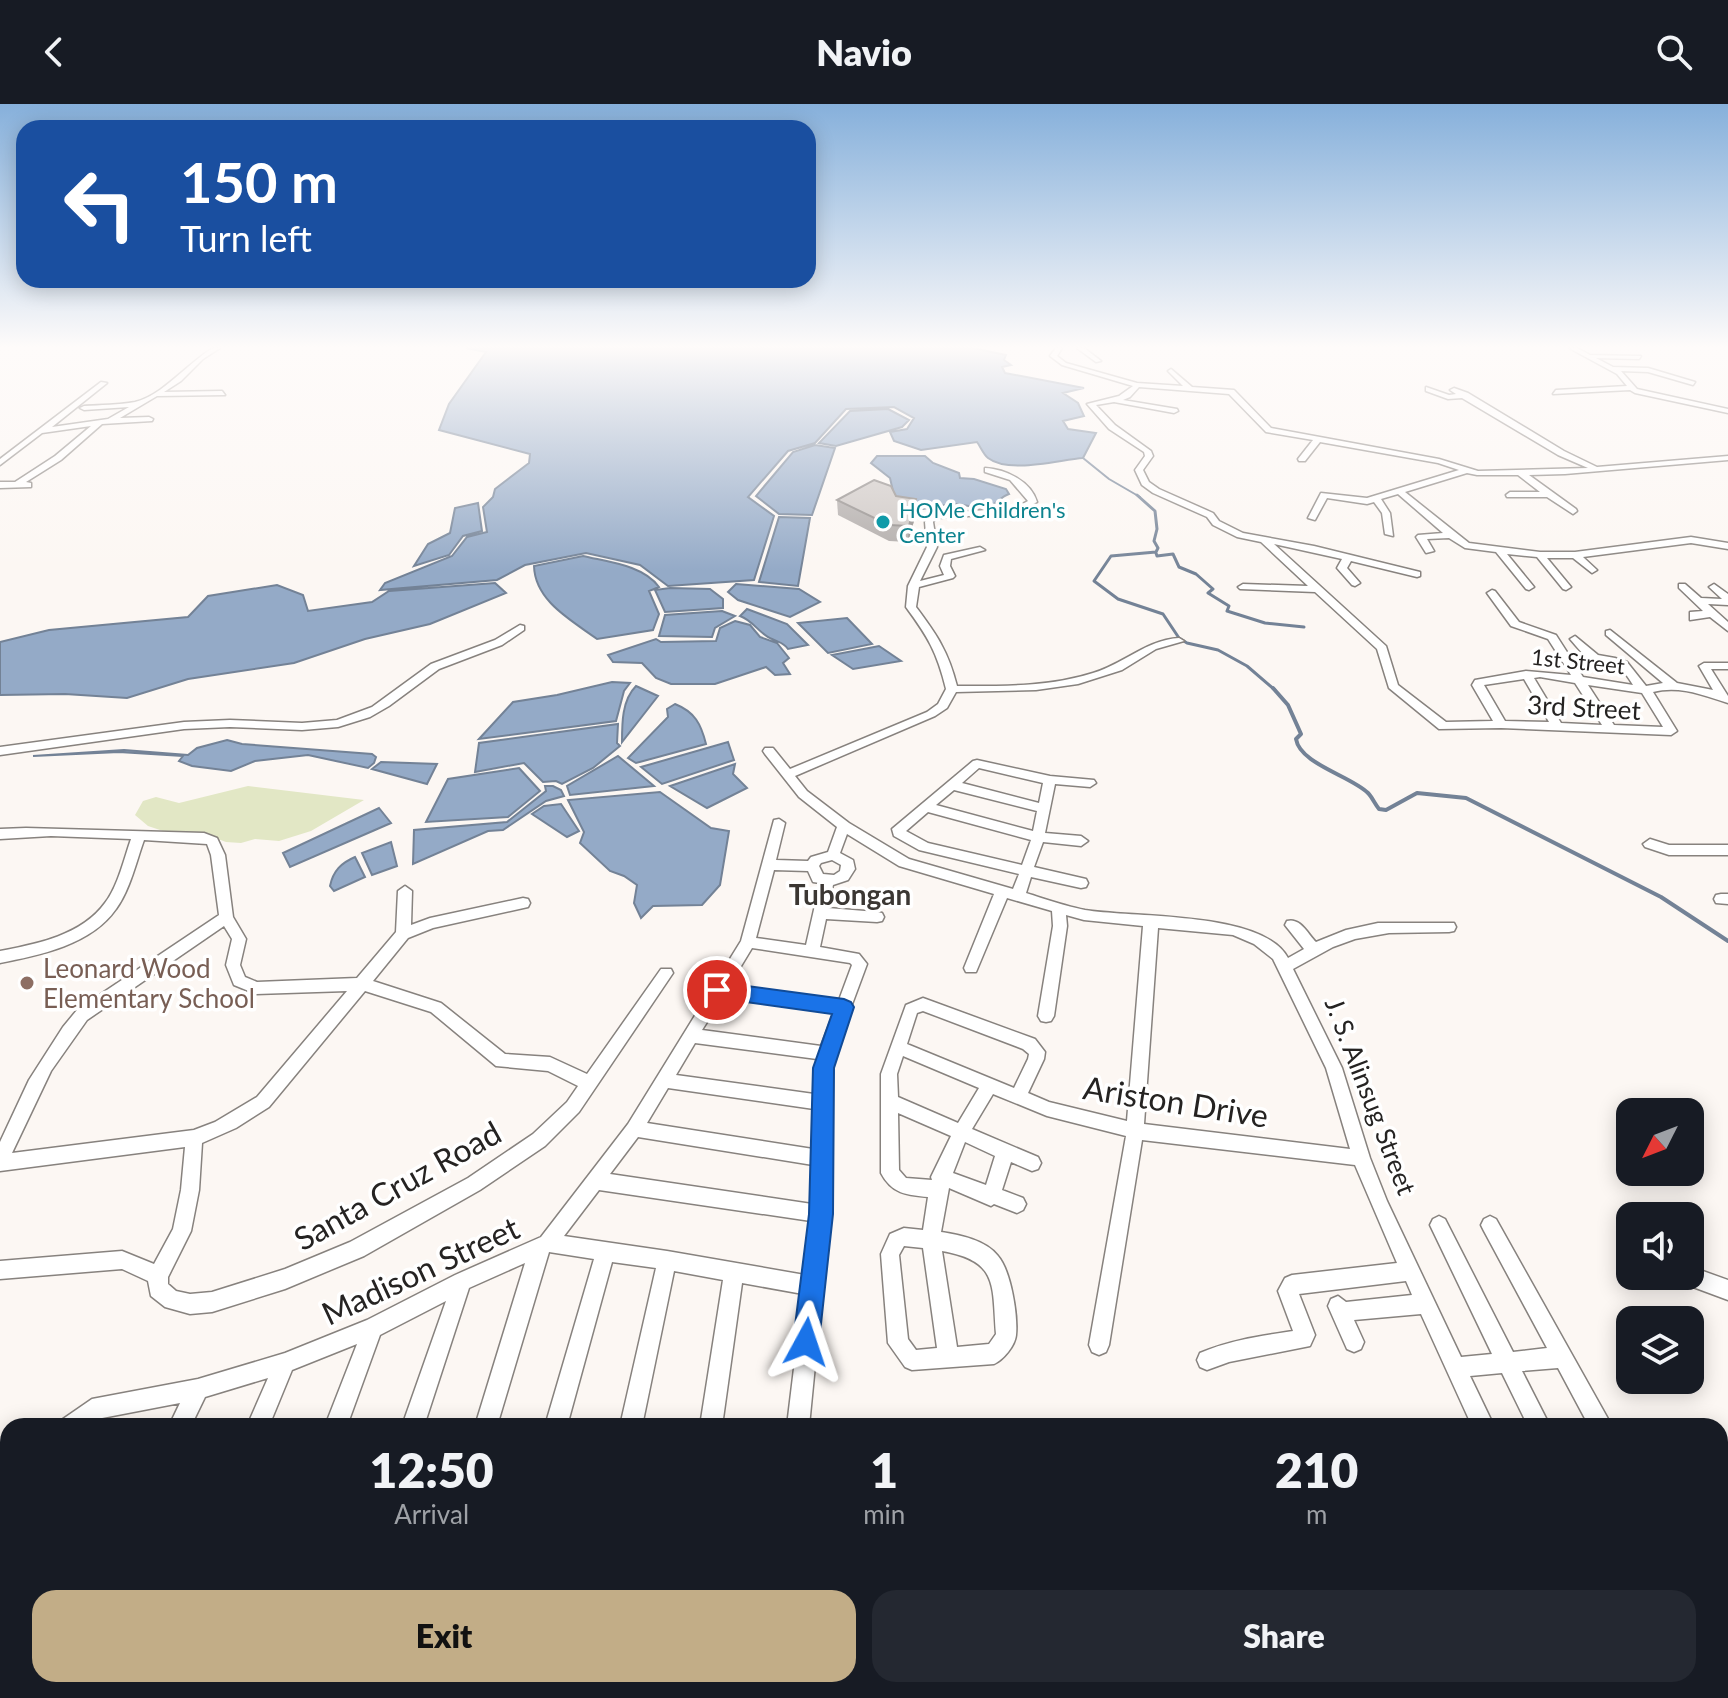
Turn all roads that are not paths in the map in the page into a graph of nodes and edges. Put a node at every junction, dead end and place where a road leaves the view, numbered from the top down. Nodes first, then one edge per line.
1 (54, 422) edge
2 (102, 422) edge
3 (1108, 422) edge
4 (1260, 422) edge
5 (1509, 422) edge
6 (99, 423) junction
7 (44, 430) junction
8 (1317, 440) junction
9 (1724, 458) edge
10 (1302, 459) dead end
11 (1, 462) edge
12 (1728, 468) edge
13 (1601, 469) junction
14 (988, 470) dead end
15 (1467, 470) junction
16 (1521, 473) junction
17 (18, 484) junction
18 (0, 485) edge
19 (30, 485) dead end
20 (1399, 491) junction
21 (1549, 494) junction
22 (1510, 495) dead end
23 (1377, 499) junction
24 (1561, 512) dead end
25 (1312, 518) dead end
26 (1390, 534) dead end
27 (1451, 535) junction
28 (1265, 541) junction
29 (1728, 546) edge
30 (1497, 548) junction
31 (980, 550) dead end
32 (1429, 551) dead end
33 (1540, 555) junction
34 (1575, 555) junction
35 (1347, 559) junction
36 (1592, 570) dead end
37 (1417, 574) dead end
38 (1355, 583) dead end
39 (913, 586) junction
40 (1682, 586) dead end
41 (1243, 587) dead end
42 (1529, 587) dead end
43 (1566, 587) dead end
44 (1714, 587) dead end
45 (1318, 589) junction
46 (1492, 593) dead end
47 (1728, 600) edge
48 (1698, 601) junction
49 (1712, 614) junction
50 (1694, 618) dead end
51 (520, 628) dead end
52 (1728, 628) edge
53 (1610, 633) dead end
54 (1575, 639) dead end
55 (1179, 641) dead end
56 (1728, 666) edge
57 (1526, 674) junction
58 (1580, 679) junction
59 (1675, 687) junction
60 (952, 689) junction
61 (1643, 689) junction
62 (1726, 698) edge
63 (1501, 724) junction
64 (1558, 727) junction
65 (1611, 730) junction
66 (0, 751) edge
67 (769, 751) dead end
68 (788, 774) junction
69 (1050, 780) junction
70 (1090, 783) dead end
71 (952, 785) junction
72 (926, 807) junction
73 (1045, 809) junction
74 (779, 823) dead end
75 (844, 826) junction
76 (0, 834) edge
77 (138, 837) junction
78 (1038, 837) junction
79 (1081, 841) dead end
80 (1650, 844) dead end
81 (1728, 850) edge
82 (833, 855) junction
83 (767, 865) junction
84 (812, 866) junction
85 (1026, 872) junction
86 (827, 881) junction
87 (1081, 883) dead end
88 (405, 891) dead end
89 (1010, 894) junction
90 (523, 903) dead end
91 (1059, 909) junction
92 (821, 913) junction
93 (226, 917) junction
94 (877, 917) dead end
95 (1151, 921) junction
96 (1292, 925) dead end
97 (1449, 927) dead end
98 (403, 934) junction
99 (748, 942) junction
100 (1314, 950) junction
101 (812, 951) junction
102 (0, 957) edge
103 (1287, 966) junction
104 (971, 968) dead end
105 (666, 973) dead end
106 (362, 984) junction
107 (717, 990) junction
108 (844, 1007) junction
109 (1046, 1016) dead end
110 (694, 1036) junction
111 (898, 1047) junction
112 (826, 1053) junction
113 (664, 1080) junction
114 (589, 1083) junction
115 (989, 1086) junction
116 (1018, 1097) junction
117 (888, 1101) junction
118 (822, 1103) junction
119 (634, 1129) junction
120 (1135, 1131) junction
121 (960, 1133) junction
122 (194, 1138) junction
123 (1005, 1153) junction
124 (821, 1158) junction
125 (1361, 1158) junction
126 (0, 1162) edge
127 (1032, 1163) dead end
128 (598, 1181) junction
129 (939, 1183) junction
130 (991, 1197) junction
131 (1017, 1204) dead end
132 (821, 1214) junction
133 (1439, 1225) dead end
134 (1490, 1225) dead end
135 (931, 1241) junction
136 (544, 1245) junction
137 (606, 1251) junction
138 (667, 1260) junction
139 (0, 1270) edge
140 (1410, 1271) junction
141 (734, 1273) junction
142 (158, 1276) junction
143 (1704, 1281) edge
144 (462, 1282) junction
145 (811, 1286) junction
146 (1728, 1290) edge
147 (1425, 1304) junction
148 (373, 1328) junction
149 (1354, 1342) dead end
150 (1099, 1345) dead end
151 (1564, 1357) junction
152 (949, 1358) junction
153 (1207, 1360) dead end
154 (285, 1363) junction
155 (1505, 1363) junction
156 (1458, 1367) junction
157 (198, 1389) junction
158 (79, 1418) edge
159 (184, 1418) edge
160 (261, 1418) edge
161 (339, 1418) edge
162 (416, 1418) edge
163 (489, 1418) edge
164 (558, 1418) edge
165 (633, 1418) edge
166 (712, 1418) edge
167 (799, 1418) edge
168 (1480, 1418) edge
169 (1535, 1418) edge
170 (1597, 1418) edge

1 - 7 street
2 - 6 street
3 - 28 street
4 - 8 street
5 - 13 street
6 - 7 street
6 - 17 street
7 - 11 street
8 - 10 street
8 - 15 street
9 - 12 street
9 - 13 street
13 - 16 street
14 - 39 street
15 - 16 street
15 - 20 street
16 - 21 street
17 - 18 street
17 - 19 street
20 - 23 street
20 - 27 street
21 - 22 street
21 - 24 street
23 - 25 street
23 - 26 street
27 - 30 street
27 - 32 street
28 - 35 street
28 - 45 street, 3rd Street
29 - 34 street
30 - 33 street
30 - 42 street
31 - 39 street
33 - 34 street
33 - 43 street
34 - 36 street
35 - 37 street
35 - 38 street
39 - 60 street
40 - 48 street
41 - 45 street
44 - 47 street
45 - 63 street, 3rd Street
46 - 58 street
47 - 48 street
48 - 49 street
49 - 50 street
49 - 52 street
51 - 66 street
53 - 59 street
54 - 61 street
55 - 60 street
56 - 62 street
57 - 58 street, 1st Street
57 - 63 street, 1st Street
57 - 64 street
58 - 61 street, 1st Street
58 - 65 street
59 - 61 street, 1st Street
59 - 62 street
60 - 68 street
61 - 65 street, 3rd Street
63 - 64 street, 3rd Street
64 - 65 street, 3rd Street
67 - 68 street, J. S. Alinsug Street
68 - 75 street, J. S. Alinsug Street
69 - 70 street
69 - 71 street
69 - 73 street
71 - 72 street
71 - 73 street
72 - 78 street
72 - 85 street
73 - 78 street
74 - 83 street, Madison Street
75 - 82 street
75 - 89 street, J. S. Alinsug Street
76 - 77 street
77 - 93 street
77 - 102 street
78 - 79 street
78 - 85 street
80 - 81 street
82 - 84 street
82 - 86 street
83 - 84 street
83 - 99 street, Madison Street
84 - 86 street
85 - 87 street
85 - 89 street
86 - 92 street
88 - 98 street
89 - 91 street, J. S. Alinsug Street
89 - 104 street
90 - 98 street
91 - 95 street, J. S. Alinsug Street
91 - 109 street
92 - 94 street
92 - 101 street
93 - 106 street
93 - 126 street
95 - 103 street, J. S. Alinsug Street
95 - 120 street
96 - 100 street
97 - 100 street
98 - 106 street
99 - 101 street
99 - 107 street, Madison Street
100 - 103 street
101 - 108 street
103 - 125 street, J. S. Alinsug Street
105 - 114 street, Santa Cruz Road
106 - 114 street
106 - 122 street
107 - 108 street
107 - 110 street, Madison Street
108 - 112 street
110 - 112 street
110 - 113 street, Madison Street
111 - 115 street, Ariston Drive
111 - 116 street
111 - 117 street
112 - 118 street
113 - 118 street
113 - 119 street, Madison Street
114 - 142 street, Santa Cruz Road
115 - 116 street, Ariston Drive
115 - 121 street
116 - 120 street, Ariston Drive
117 - 121 street
117 - 129 street
118 - 124 street
119 - 124 street
119 - 128 street, Madison Street
120 - 125 street, Ariston Drive
120 - 150 street
121 - 123 street
121 - 129 street
122 - 126 street
122 - 142 street
123 - 127 street
123 - 130 street
124 - 132 street
125 - 140 street, J. S. Alinsug Street
128 - 132 street
128 - 136 street, Madison Street
129 - 130 street
129 - 135 street
130 - 131 street
132 - 145 street
133 - 155 street
134 - 151 street
135 - 152 street
135 - 152 street
135 - 152 street
136 - 137 street
136 - 144 street, Madison Street
136 - 163 street
137 - 138 street
137 - 164 street
138 - 141 street
138 - 165 street
139 - 142 street, Santa Cruz Road
140 - 147 street, J. S. Alinsug Street
140 - 153 street
141 - 145 street
141 - 166 street
143 - 146 street
144 - 148 street, Madison Street
144 - 162 street
145 - 167 street
147 - 149 street
147 - 156 street, J. S. Alinsug Street
148 - 154 street, Madison Street
148 - 161 street
151 - 155 street
151 - 170 street
154 - 157 street, Madison Street
154 - 160 street
155 - 156 street
155 - 169 street
156 - 168 street, J. S. Alinsug Street
157 - 158 street, Madison Street
157 - 159 street

